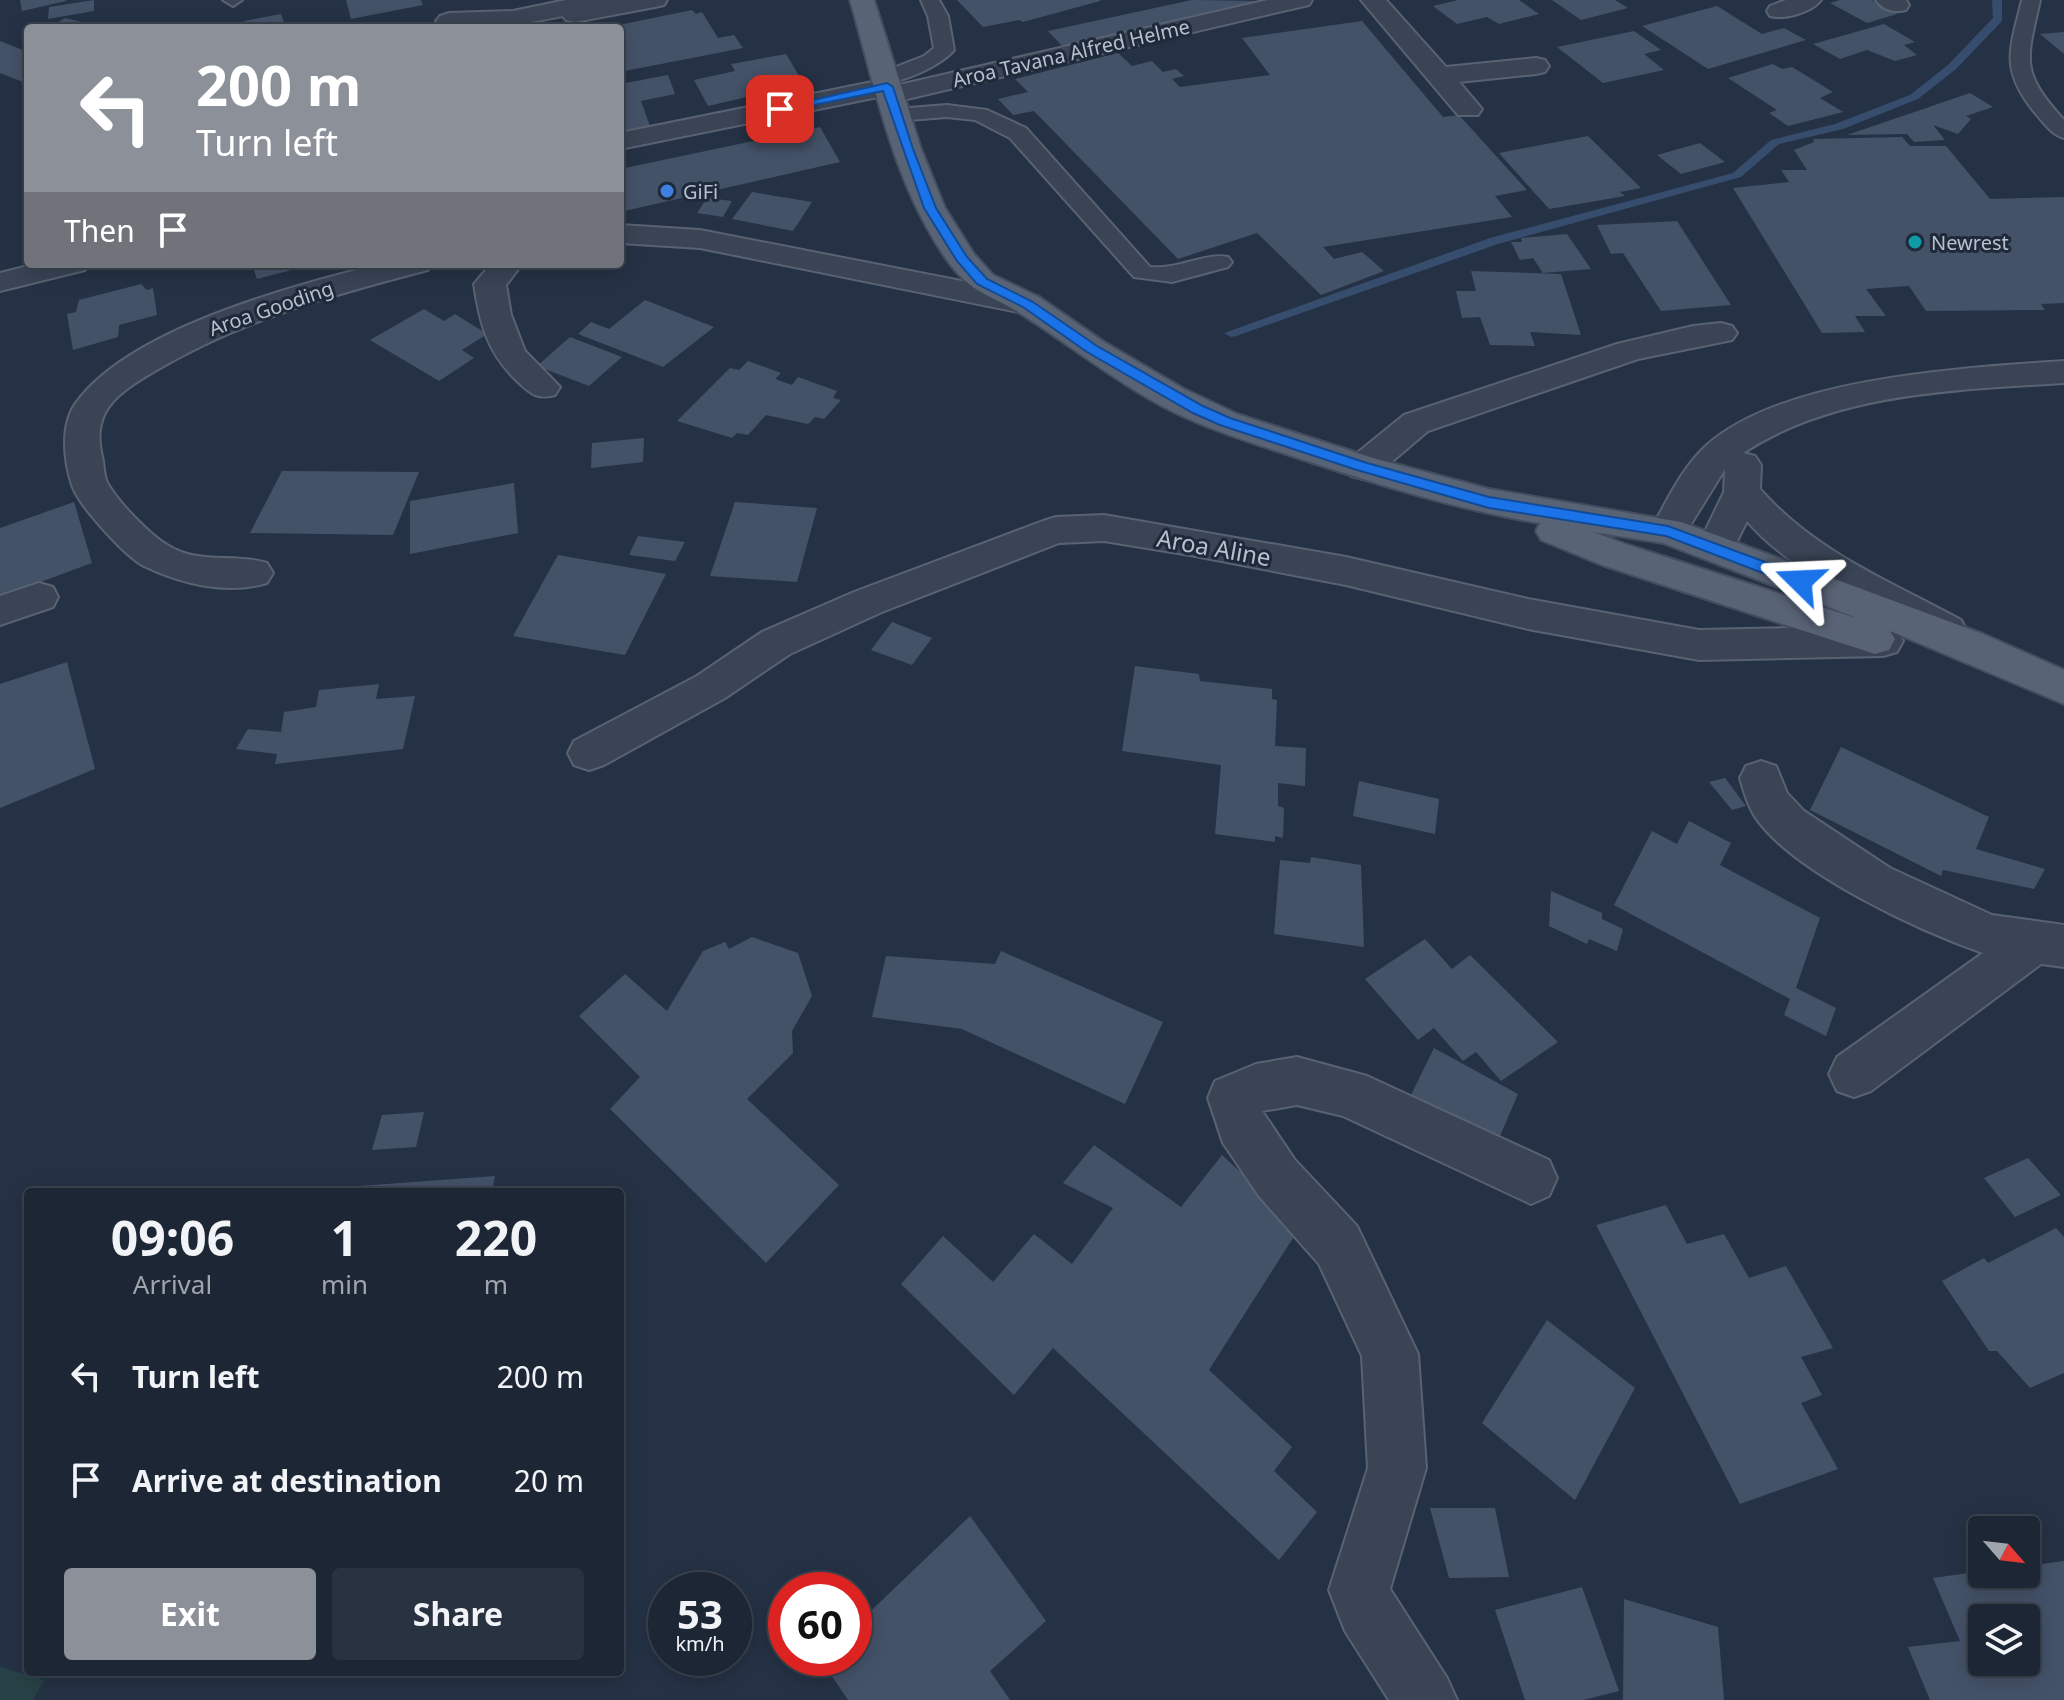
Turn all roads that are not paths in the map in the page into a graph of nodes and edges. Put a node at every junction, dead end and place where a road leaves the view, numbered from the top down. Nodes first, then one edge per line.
1 (604, 0) edge
2 (655, 0) edge
3 (862, 0) edge
4 (930, 0) edge
5 (1300, 0) edge
6 (1373, 0) edge
7 (1809, 0) edge
8 (2033, 1) edge
9 (1779, 11) dead end
10 (449, 21) dead end
11 (529, 24) edge
12 (1536, 66) dead end
13 (1437, 76) junction
14 (890, 94) junction
15 (1468, 109) dead end
16 (2064, 132) edge
17 (624, 140) edge
18 (624, 234) edge
19 (1220, 262) dead end
20 (58, 268) edge
21 (401, 268) edge
22 (504, 268) edge
23 (0, 282) edge
24 (1028, 304) junction
25 (1721, 333) dead end
26 (2064, 372) edge
27 (543, 387) dead end
28 (1745, 435) junction
29 (1363, 467) junction
30 (1742, 492) junction
31 (1489, 502) junction
32 (1668, 531) junction
33 (1716, 548) junction
34 (1615, 555) junction
35 (254, 573) dead end
36 (39, 597) dead end
37 (0, 611) edge
38 (1883, 641) junction
39 (1969, 645) junction
40 (2064, 688) edge
41 (2064, 698) edge
42 (589, 753) dead end
43 (1761, 778) dead end
44 (2047, 946) edge
45 (1854, 1074) dead end
46 (1531, 1178) dead end
47 (1425, 1700) edge

1 - 10 street
2 - 11 street
3 - 14 main road
4 - 14 lane
5 - 14 street, Aroa Tavana Alfred Helme
6 - 13 street
7 - 9 street
8 - 16 lane
12 - 13 street
13 - 15 street
14 - 17 street, Aroa Tavana Alfred Helme
14 - 19 lane
14 - 24 main road
18 - 24 street
20 - 23 street
21 - 35 street, Aroa Gooding
22 - 27 street
24 - 29 main road
25 - 29 street
26 - 28 street
28 - 30 street
28 - 32 street
29 - 31 main road
30 - 33 street
30 - 39 street
31 - 32 main road
31 - 34 main road
32 - 33 main road
33 - 34 main road
33 - 39 main road
34 - 38 main road
36 - 37 street
38 - 41 main road
38 - 42 street, Aroa Aline
39 - 40 main road
43 - 44 street
44 - 45 street
46 - 47 street

